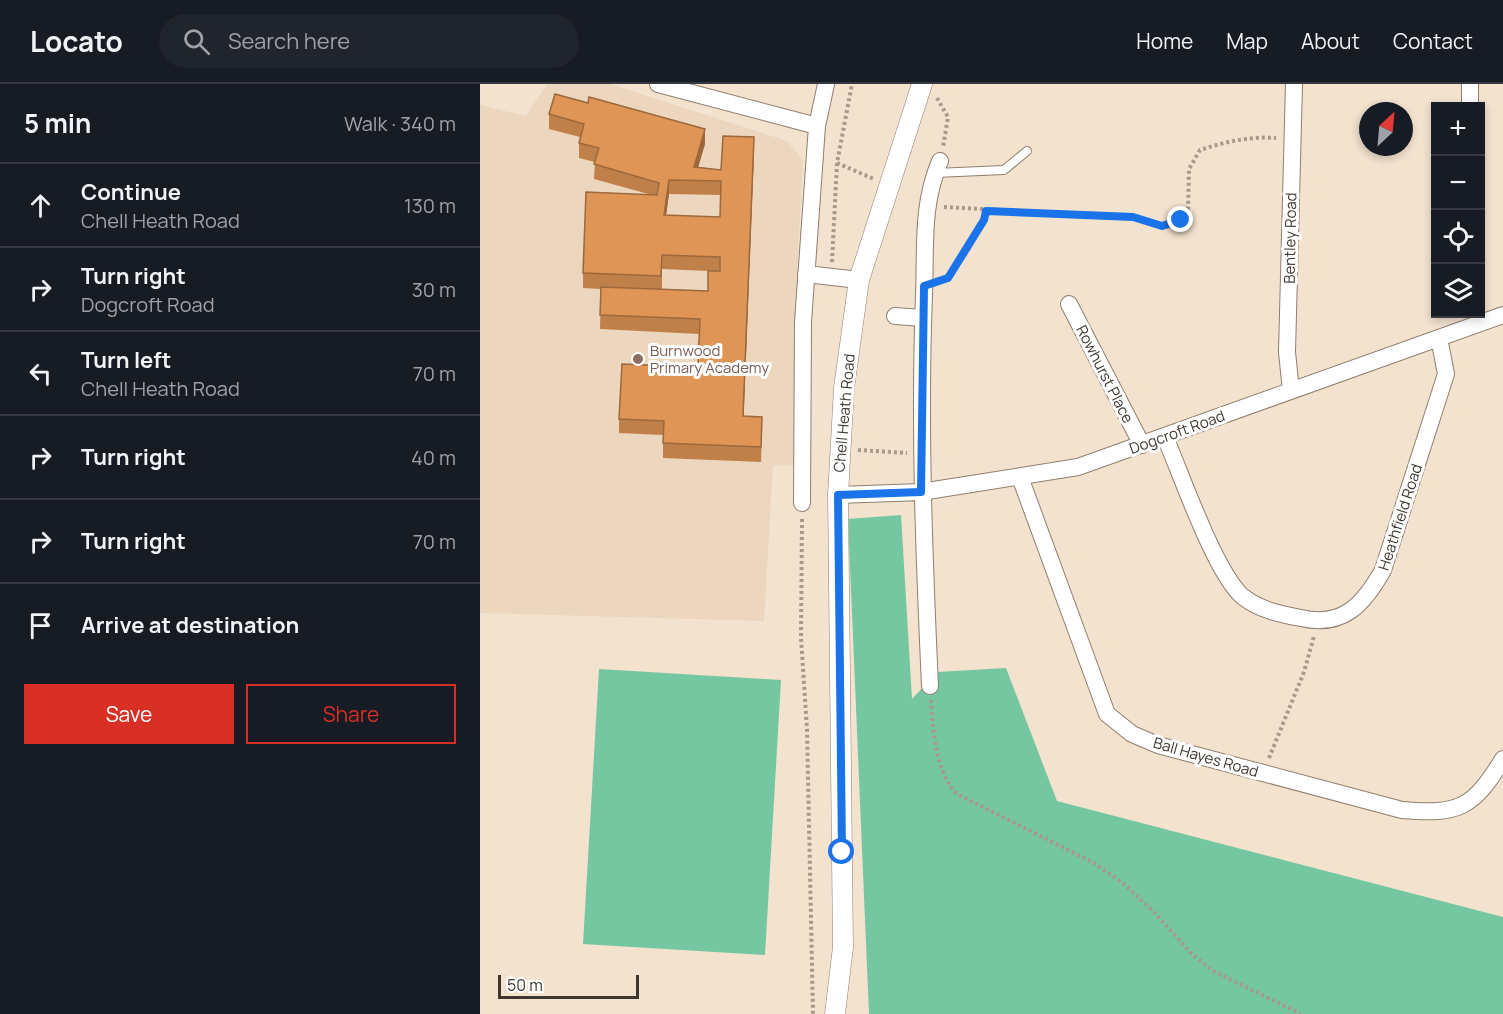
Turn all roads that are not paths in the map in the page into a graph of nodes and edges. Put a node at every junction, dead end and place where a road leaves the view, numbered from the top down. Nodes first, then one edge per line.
1 (658, 84) edge
2 (826, 84) edge
3 (1293, 84) edge
4 (1470, 84) edge
5 (928, 88) edge
6 (1470, 102) edge
7 (817, 126) junction
8 (1027, 151) dead end
9 (938, 167) joint
10 (806, 274) junction
11 (859, 280) junction
12 (1069, 304) dead end
13 (1503, 315) edge
14 (895, 316) dead end
15 (923, 318) junction
16 (1469, 320) edge
17 (1439, 338) junction
18 (1291, 391) junction
19 (1165, 437) junction
20 (1142, 445) junction
21 (1020, 477) junction
22 (921, 492) junction
23 (838, 495) junction
24 (802, 503) road end
25 (930, 686) road end
26 (1503, 759) edge
27 (835, 1014) edge

1 - 7 street
2 - 7 street
3 - 18 street, Bentley Road
4 - 6 street
5 - 11 street, Chell Heath Road
7 - 10 street
8 - 9 lane
9 - 15 street
10 - 11 street
10 - 24 street
11 - 23 street, Chell Heath Road
12 - 20 street, Rowhurst Place
13 - 16 street, Dogcroft Road
14 - 15 street
15 - 22 street
16 - 17 street, Dogcroft Road
17 - 18 street, Dogcroft Road
17 - 19 street, Heathfield Road
18 - 19 street, Dogcroft Road
19 - 20 street, Dogcroft Road
20 - 21 street, Dogcroft Road
21 - 22 street, Dogcroft Road
21 - 26 street, Ball Hayes Road
22 - 23 street, Dogcroft Road
22 - 25 street
23 - 27 street, Chell Heath Road

